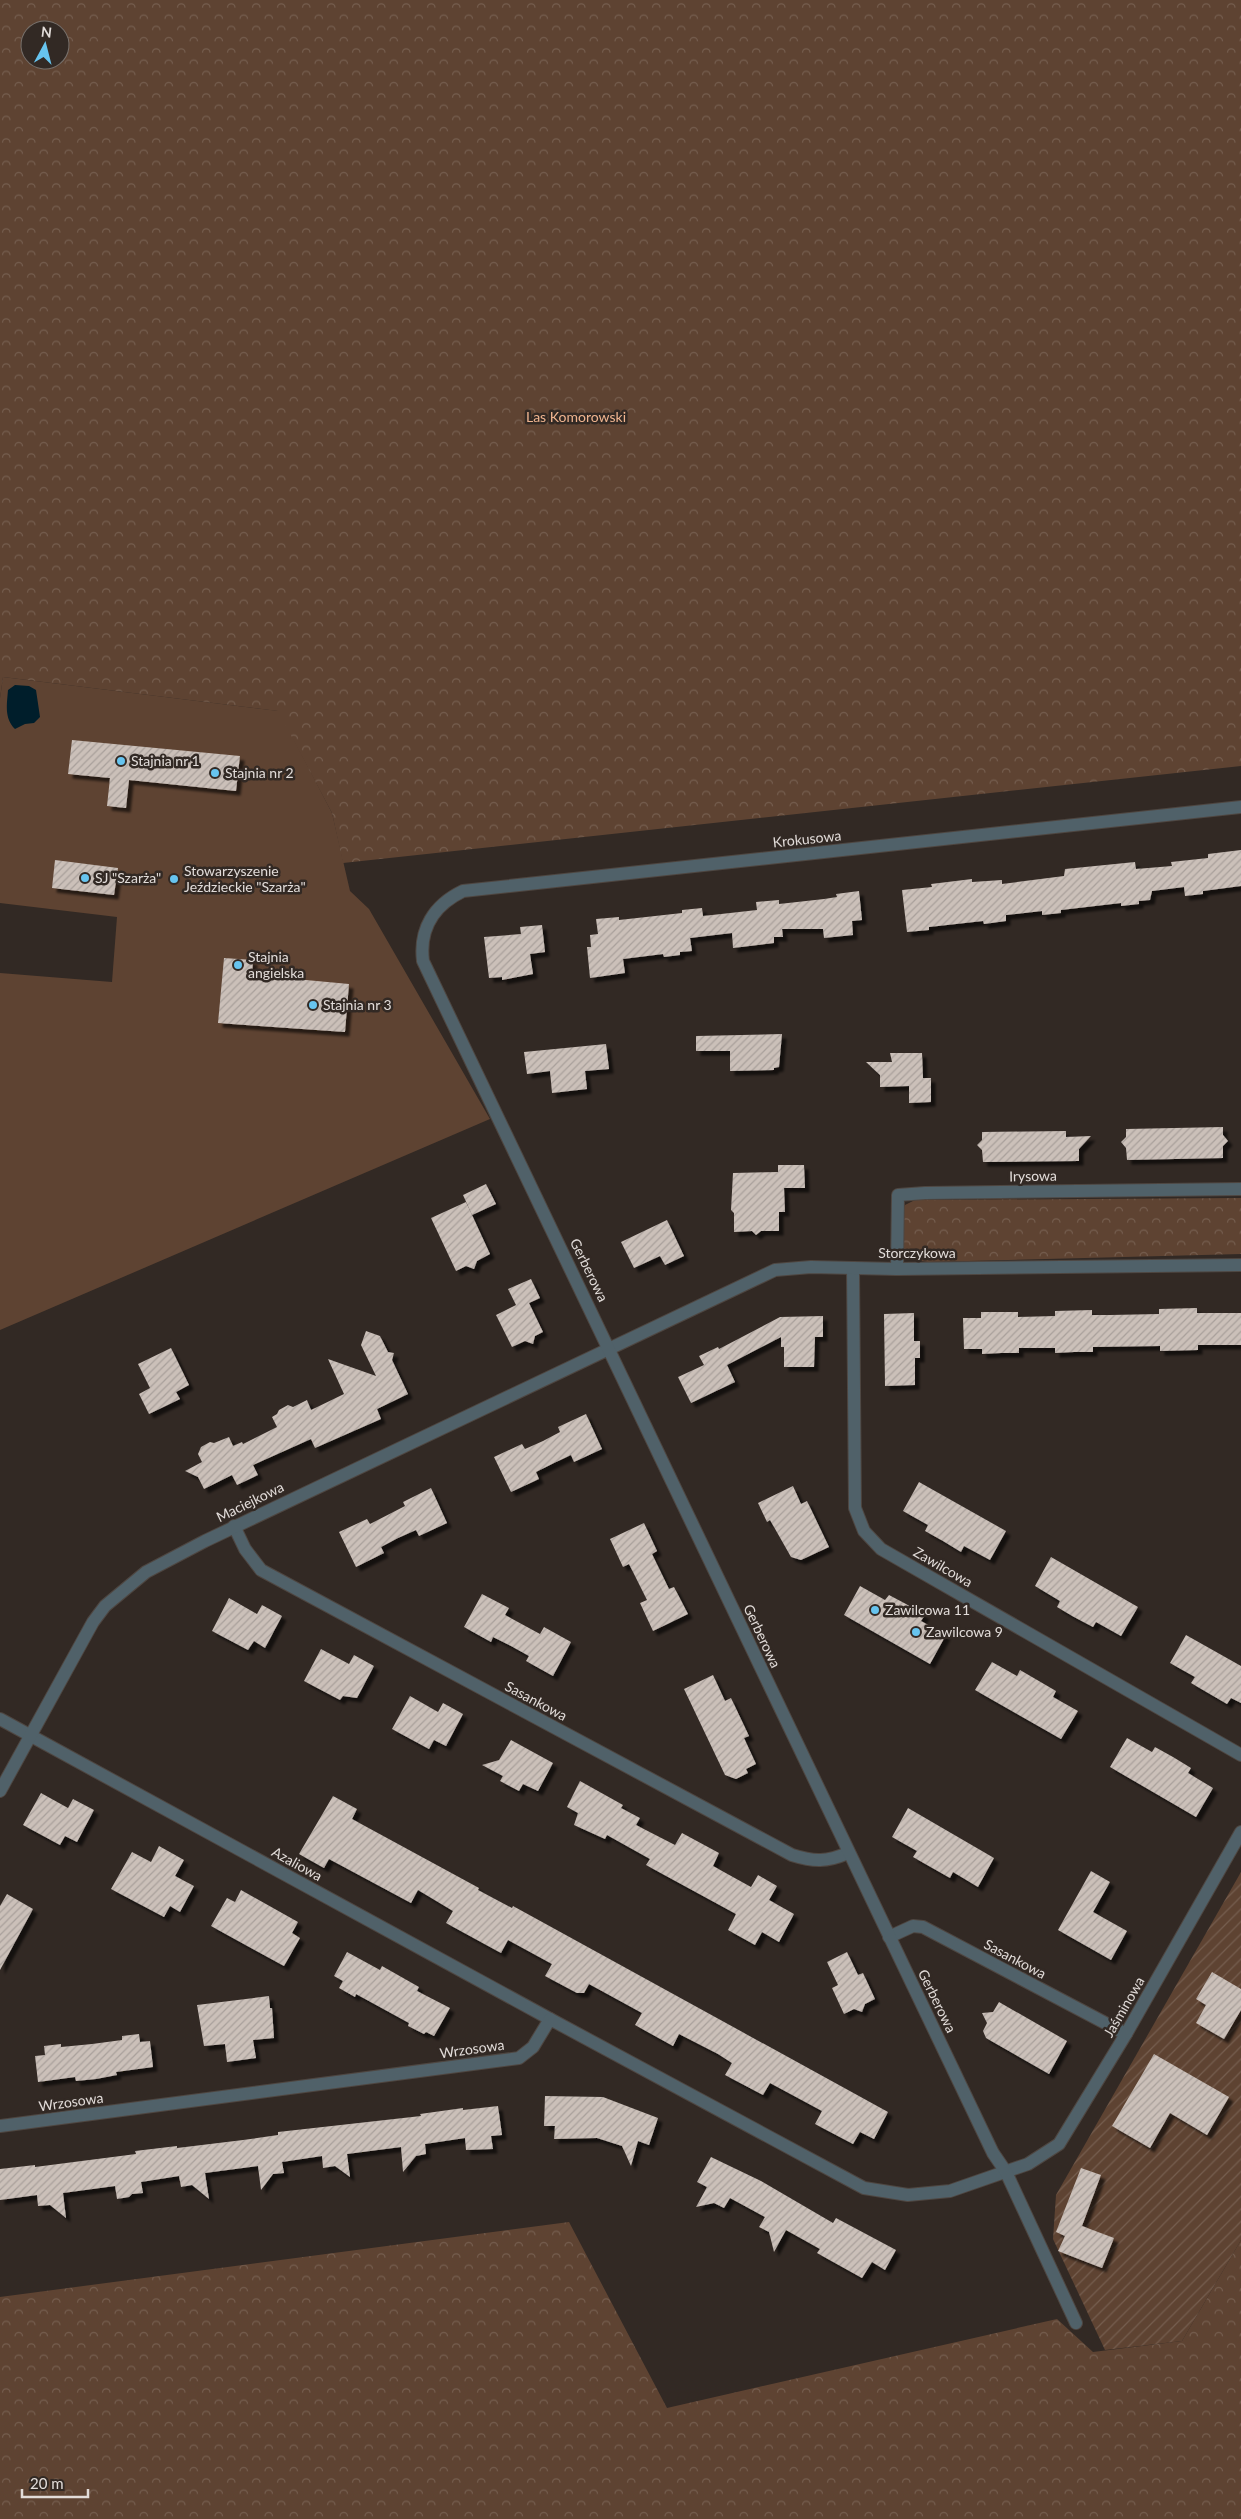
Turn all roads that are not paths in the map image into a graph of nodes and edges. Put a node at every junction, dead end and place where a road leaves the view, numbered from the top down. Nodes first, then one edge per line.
1 (1241, 807) edge
2 (423, 961) joint
3 (1241, 1188) edge
4 (1241, 1265) edge
5 (853, 1268) junction
6 (897, 1269) junction
7 (610, 1348) junction
8 (234, 1526) junction
9 (0, 1719) edge
10 (30, 1736) junction
11 (1241, 1755) edge
12 (0, 1791) edge
13 (1241, 1832) edge
14 (848, 1853) junction
15 (889, 1937) junction
16 (550, 2019) junction
17 (1126, 2034) junction
18 (0, 2126) edge
19 (1006, 2172) junction
20 (1076, 2322) dead end

1 - 2 street, Krokusowa
2 - 7 street, Gerberowa
3 - 6 street, Irysowa
4 - 6 street, Storczykowa
5 - 6 street, Storczykowa
5 - 7 street, Storczykowa
5 - 11 street, Zawilcowa
7 - 8 street, Maciejkowa
7 - 14 street, Gerberowa
8 - 10 street, Maciejkowa
8 - 14 street, Sasankowa
9 - 10 street, Azaliowa
10 - 12 street, Maciejkowa
10 - 16 street, Azaliowa
13 - 17 street, Jaśminowa
14 - 15 street, Gerberowa
15 - 17 street, Sasankowa
15 - 19 street, Gerberowa
16 - 18 street, Wrzosowa
16 - 19 street
17 - 19 street, Jaśminowa
19 - 20 street, Gerberowa

